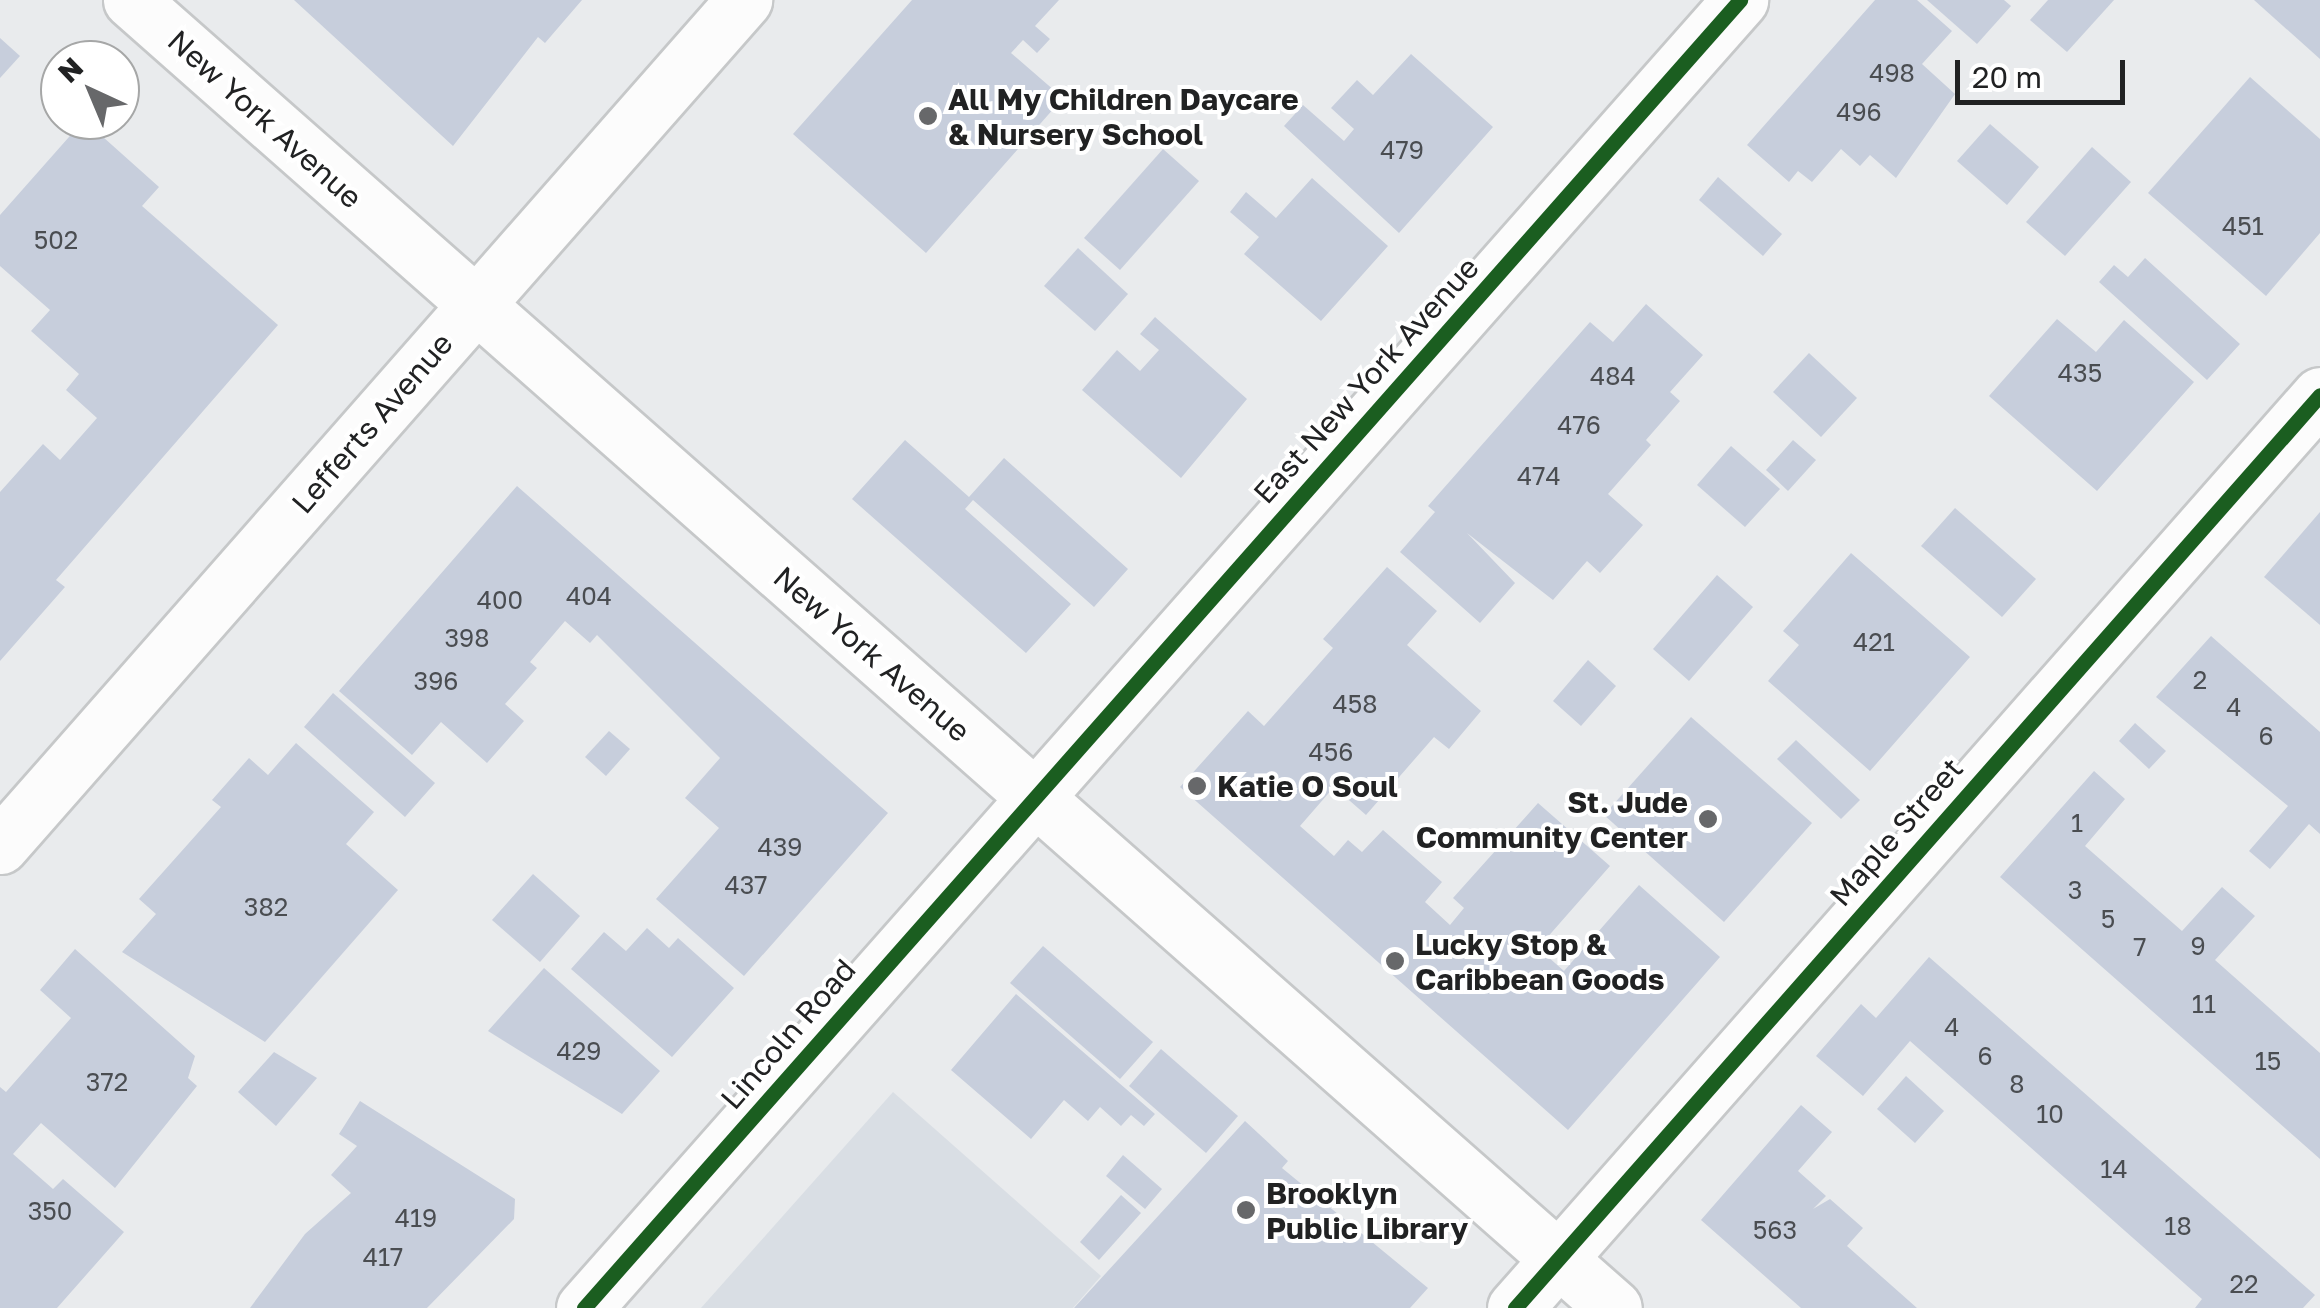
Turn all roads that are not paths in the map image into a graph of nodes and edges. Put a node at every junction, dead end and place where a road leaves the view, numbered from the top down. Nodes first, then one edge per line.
1 (131, 0) edge
2 (744, 0) edge
3 (1740, 0) edge
4 (476, 305) junction
5 (2320, 396) edge
6 (1034, 797) junction
7 (0, 846) edge
8 (1558, 1259) junction
9 (584, 1308) edge
10 (1516, 1308) edge
11 (1614, 1308) edge

1 - 4 street, New York Avenue
2 - 4 street, Lefferts Avenue
3 - 6 street, East New York Avenue
4 - 6 street, New York Avenue
4 - 7 street, Lefferts Avenue
5 - 8 street, Maple Street
6 - 8 street, New York Avenue
6 - 9 street, Lincoln Road
8 - 10 street, Maple Street
8 - 11 street, New York Avenue

